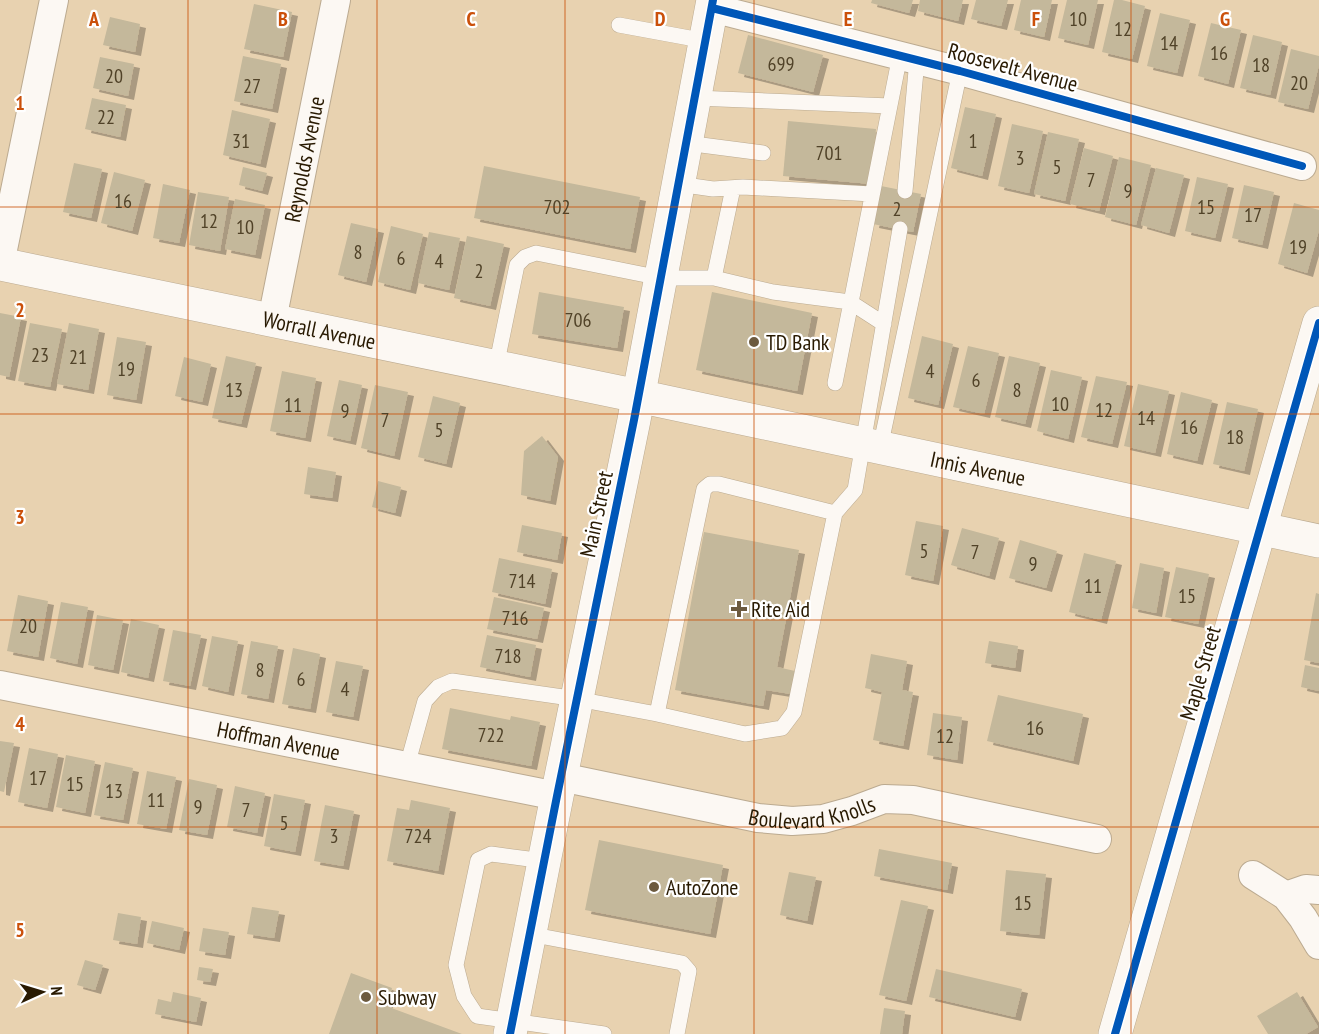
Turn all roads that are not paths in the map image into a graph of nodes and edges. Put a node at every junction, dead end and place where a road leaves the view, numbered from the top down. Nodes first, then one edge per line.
1 (54, 0) edge
2 (336, 0) edge
3 (713, 4) edge
4 (619, 25) dead end
5 (706, 41) junction
6 (908, 58) junction
7 (960, 71) junction
8 (695, 98) junction
9 (890, 106) junction
10 (686, 143) junction
11 (763, 153) dead end
12 (1302, 166) dead end
13 (678, 184) junction
14 (733, 188) junction
15 (905, 190) dead end
16 (872, 194) junction
17 (900, 229) dead end
18 (0, 264) edge
19 (661, 278) junction
20 (714, 278) junction
21 (850, 302) junction
22 (272, 320) junction
23 (1319, 322) edge
24 (884, 324) junction
25 (496, 367) junction
26 (835, 382) dead end
27 (638, 396) junction
28 (871, 446) junction
29 (835, 513) junction
30 (1260, 528) junction
31 (1319, 541) edge
32 (0, 686) edge
33 (577, 699) junction
34 (657, 714) junction
35 (407, 766) junction
36 (559, 786) junction
37 (1097, 838) dead end
38 (544, 861) junction
39 (1253, 875) dead end
40 (1319, 890) edge
41 (1286, 896) junction
42 (530, 934) junction
43 (1319, 945) edge
44 (511, 1027) edge
45 (604, 1034) edge
46 (677, 1034) edge
47 (1115, 1034) edge

1 - 18 street
2 - 22 street, Reynolds Avenue
3 - 5 main road, Main Street
3 - 6 street, Roosevelt Avenue
4 - 5 lane
5 - 8 main road, Main Street
6 - 7 street, Roosevelt Avenue
6 - 9 lane
6 - 15 lane
7 - 12 street, Roosevelt Avenue
7 - 28 lane
8 - 9 lane
8 - 10 main road, Main Street
9 - 16 lane
10 - 11 lane
10 - 13 main road, Main Street
13 - 14 lane
13 - 19 main road, Main Street
14 - 16 lane
14 - 20 lane
16 - 21 lane
17 - 24 lane
18 - 22 main road, Worrall Avenue
19 - 20 lane
19 - 25 lane
19 - 27 main road, Main Street
20 - 21 lane
21 - 24 lane
21 - 26 lane
22 - 25 main road, Worrall Avenue
23 - 30 main road, Maple Street
24 - 28 lane
25 - 27 main road, Worrall Avenue
27 - 28 main road, Innis Avenue
27 - 33 main road, Main Street
28 - 29 lane
28 - 30 main road, Innis Avenue
29 - 34 lane
29 - 34 lane
30 - 31 main road, Innis Avenue
30 - 47 main road, Maple Street
32 - 35 street, Hoffman Avenue
33 - 34 lane
33 - 35 lane
33 - 36 main road, Main Street
35 - 36 street, Hoffman Avenue
36 - 37 street, Boulevard Knolls
36 - 38 main road, Main Street
38 - 42 main road, Main Street
38 - 44 lane
39 - 41 street
40 - 41 street
41 - 43 street
42 - 44 main road, Main Street
42 - 46 lane
44 - 45 lane

